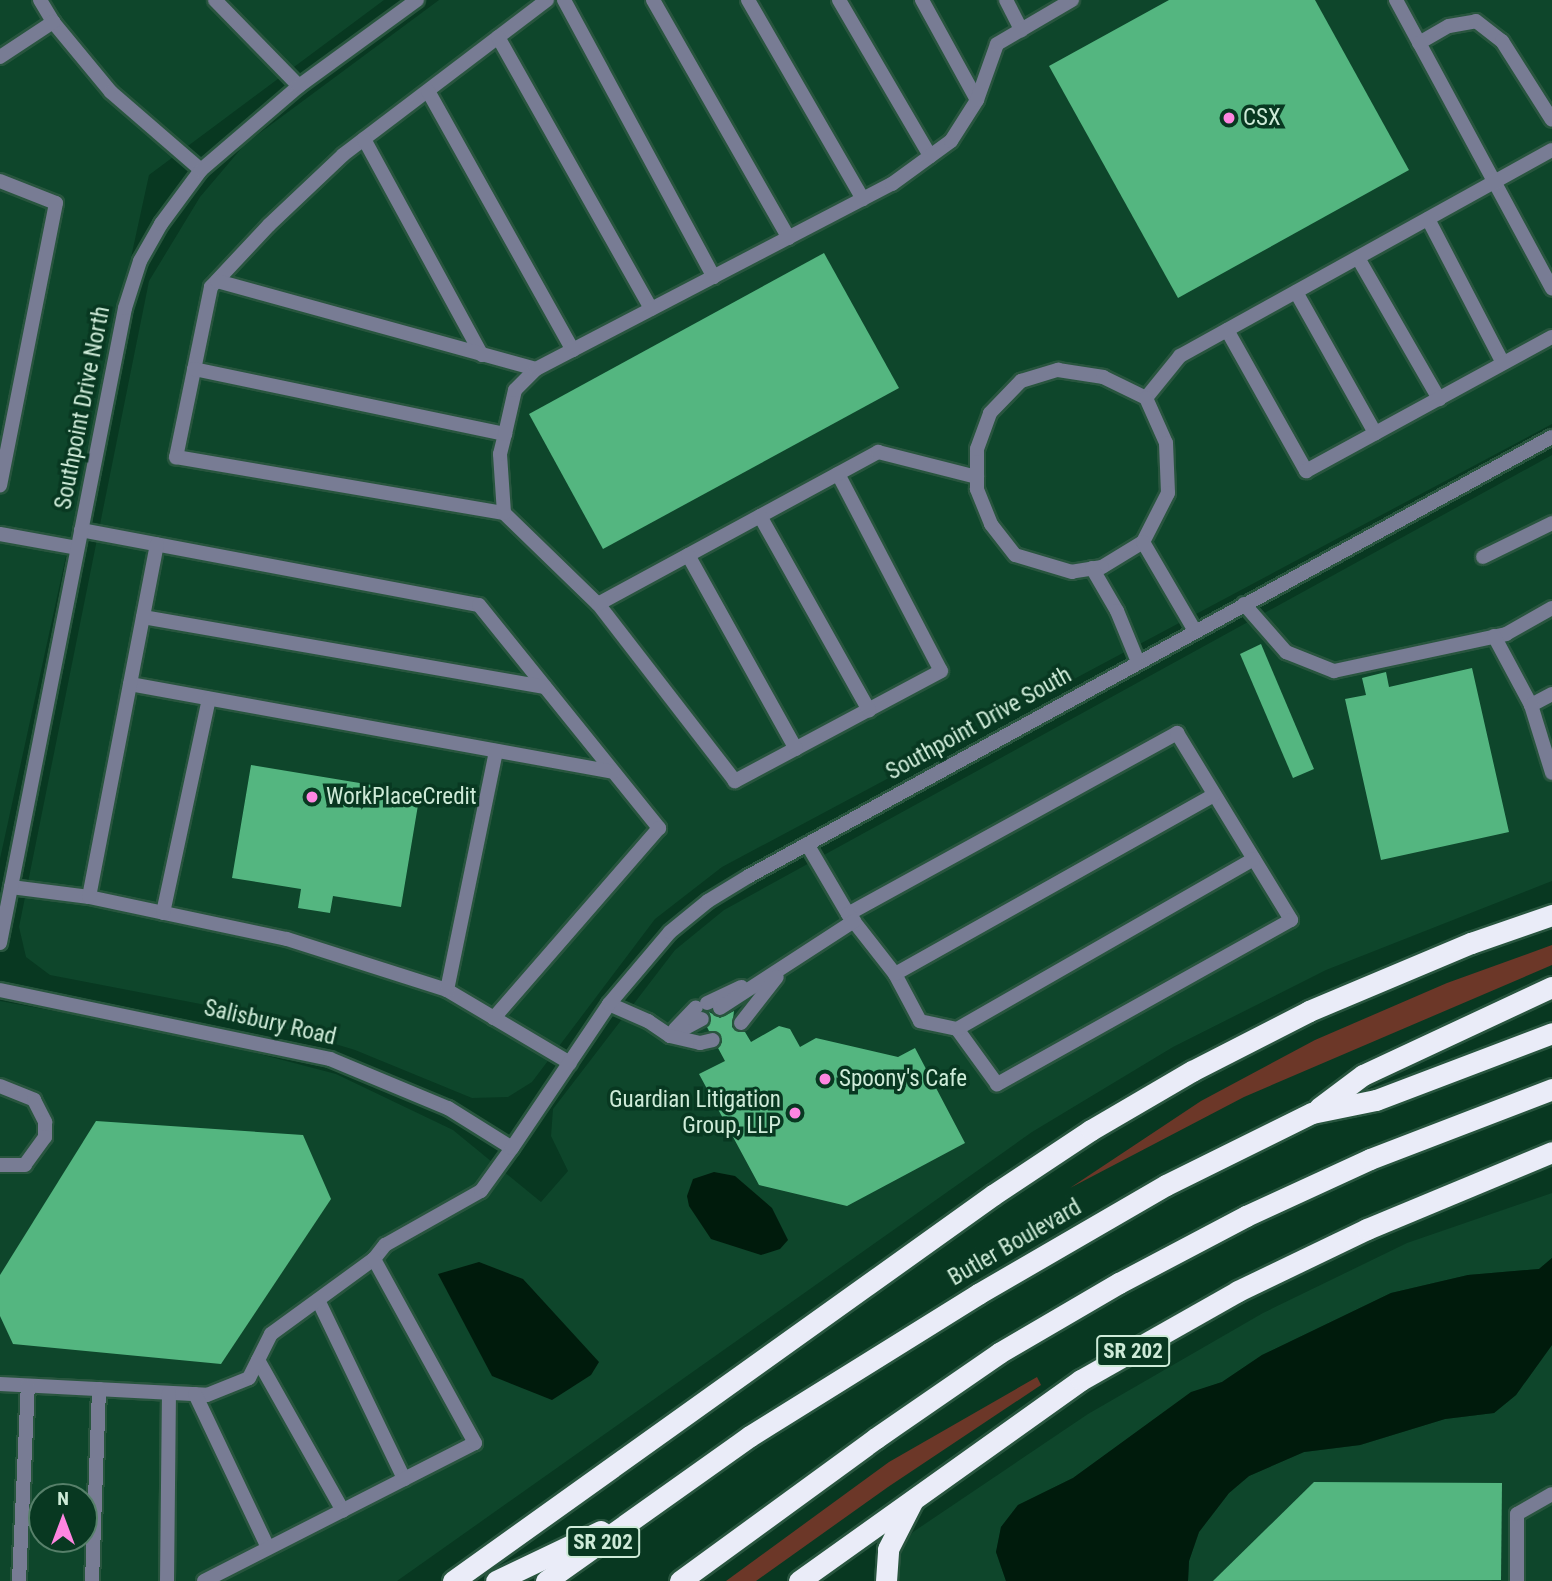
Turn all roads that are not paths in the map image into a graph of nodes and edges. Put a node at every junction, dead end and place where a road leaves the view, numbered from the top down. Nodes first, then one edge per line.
1 (40, 0) edge
2 (215, 0) edge
3 (417, 0) edge
4 (547, 0) edge
5 (564, 0) edge
6 (653, 0) edge
7 (748, 0) edge
8 (839, 0) edge
9 (922, 0) edge
10 (1006, 0) edge
11 (1072, 0) edge
12 (1396, 0) edge
13 (53, 22) junction
14 (1021, 30) junction
15 (498, 37) junction
16 (1419, 43) junction
17 (0, 57) edge
18 (299, 86) junction
19 (428, 91) junction
20 (977, 100) junction
21 (1552, 120) edge
22 (365, 139) junction
23 (1552, 150) edge
24 (930, 156) junction
25 (201, 170) junction
26 (0, 181) edge
27 (1494, 182) junction
28 (863, 199) junction
29 (1429, 219) junction
30 (789, 238) junction
31 (1358, 258) junction
32 (714, 276) junction
33 (217, 281) junction
34 (1552, 289) edge
35 (1296, 292) junction
36 (651, 309) junction
37 (1227, 330) junction
38 (1552, 337) edge
39 (573, 350) junction
40 (482, 355) junction
41 (1503, 363) junction
42 (194, 369) junction
43 (536, 369) junction
44 (1146, 398) junction
45 (1438, 399) junction
46 (1375, 433) junction
47 (505, 434) junction
48 (1552, 437) edge
49 (3, 456) edge
50 (838, 474) junction
51 (977, 477) junction
52 (0, 485) edge
53 (504, 513) junction
54 (760, 516) junction
55 (1552, 523) edge
56 (81, 530) junction
57 (0, 534) edge
58 (1143, 542) junction
59 (157, 544) junction
60 (77, 548) junction
61 (688, 555) junction
62 (1483, 557) dead end
63 (1092, 568) junction
64 (598, 604) junction
65 (1244, 604) junction
66 (1552, 608) edge
67 (143, 617) junction
68 (1195, 631) junction
69 (1494, 636) junction
70 (1138, 662) junction
71 (130, 684) junction
72 (545, 687) junction
73 (1552, 694) edge
74 (209, 699) junction
75 (1531, 705) junction
76 (869, 710) junction
77 (796, 748) junction
78 (496, 751) junction
79 (613, 772) junction
80 (1552, 773) edge
81 (1214, 795) junction
82 (807, 844) junction
83 (1254, 859) junction
84 (11, 887) junction
85 (89, 897) junction
86 (163, 912) junction
87 (1552, 915) edge
88 (851, 918) junction
89 (0, 943) edge
90 (784, 967) junction
91 (895, 974) junction
92 (1552, 987) edge
93 (0, 990) edge
94 (447, 990) junction
95 (609, 1004) junction
96 (494, 1018) junction
97 (715, 1018) junction
98 (957, 1029) junction
99 (1552, 1033) edge
100 (670, 1035) junction
101 (570, 1063) junction
102 (0, 1086) edge
103 (1552, 1089) edge
104 (1312, 1113) junction
105 (512, 1148) junction
106 (1552, 1152) edge
107 (1552, 1164) edge
108 (0, 1165) edge
109 (1498, 1176) junction
110 (374, 1259) junction
111 (318, 1300) junction
112 (258, 1360) junction
113 (0, 1384) edge
114 (28, 1386) junction
115 (99, 1389) junction
116 (169, 1393) junction
117 (195, 1394) junction
118 (404, 1479) junction
119 (1552, 1494) edge
120 (915, 1498) junction
121 (660, 1503) junction
122 (343, 1511) junction
123 (268, 1548) junction
124 (19, 1581) edge
125 (92, 1581) edge
126 (167, 1581) edge
127 (204, 1581) edge
128 (453, 1581) edge
129 (496, 1581) edge
130 (546, 1581) edge
131 (680, 1581) edge
132 (799, 1581) edge
133 (886, 1581) edge
134 (1517, 1581) edge

1 - 13 street
2 - 18 street
3 - 18 street, Southpoint Drive North
4 - 15 street
5 - 32 street
6 - 30 street
7 - 28 street
8 - 24 street
9 - 20 street
10 - 14 street
11 - 14 street
12 - 16 street
13 - 17 street
13 - 25 street
14 - 20 street
15 - 19 street
15 - 36 street
16 - 21 street
16 - 27 street
18 - 25 street, Southpoint Drive North
19 - 22 street
19 - 39 street
20 - 24 street
22 - 33 street
22 - 40 street
23 - 27 street
24 - 28 street
25 - 56 street, Southpoint Drive North
26 - 49 street
27 - 29 street
27 - 34 street
28 - 30 street
29 - 31 street
29 - 41 street
30 - 32 street
31 - 35 street
31 - 45 street
32 - 36 street
33 - 40 street
33 - 42 street
35 - 37 street
35 - 46 street
36 - 39 street
37 - 44 street
37 - 46 street
38 - 41 street
39 - 43 street
40 - 43 street
41 - 45 street
42 - 47 street
42 - 53 street
43 - 47 street
44 - 51 street
44 - 58 street
45 - 46 street
47 - 53 street
48 - 65 street, Southpoint Drive South
49 - 52 street
50 - 51 street
50 - 54 street
50 - 76 street
51 - 63 street
53 - 64 street
54 - 61 street
54 - 76 street
55 - 62 street
56 - 59 street
56 - 60 street, Southpoint Drive North
57 - 60 street
58 - 63 street
58 - 68 street
59 - 67 street
59 - 72 street
60 - 84 street, Southpoint Drive North
61 - 64 street
61 - 77 street
63 - 70 street
64 - 77 street
65 - 68 street, Southpoint Drive South
65 - 69 street
66 - 69 street
67 - 71 street
67 - 72 street
68 - 70 street, Southpoint Drive South
69 - 75 street
70 - 82 street, Southpoint Drive South
71 - 74 street
71 - 85 street
72 - 79 street
73 - 75 street
74 - 78 street
74 - 86 street
75 - 80 street
76 - 77 street
78 - 79 street
78 - 94 street
79 - 96 street
81 - 83 street
81 - 88 street
81 - 91 street
82 - 88 street
82 - 95 street, Southpoint Drive South
83 - 98 street
83 - 98 street
84 - 85 street
84 - 89 street, Southpoint Drive North
85 - 86 street
86 - 94 street
87 - 128 highway
88 - 90 street
88 - 91 street
90 - 97 street
90 - 97 street
91 - 98 street
92 - 104 highway
93 - 105 street, Salisbury Road
94 - 96 street
95 - 100 street
95 - 101 street, Southpoint Drive South
96 - 101 street
97 - 100 street
97 - 100 street
99 - 104 highway, Butler Boulevard / SR 202
101 - 105 street, Southpoint Drive South
102 - 108 street
103 - 131 highway
104 - 121 highway, Butler Boulevard / SR 202
105 - 110 street, Southpoint Drive South
106 - 109 highway, SR 202
107 - 109 highway
109 - 120 highway, SR 202
110 - 111 street, Southpoint Drive South
110 - 118 street
111 - 112 street, Southpoint Drive South
111 - 118 street
112 - 117 street, Southpoint Drive South
112 - 122 street
113 - 114 street, Southpoint Drive South
114 - 115 street, Southpoint Drive South
114 - 124 street
115 - 116 street, Southpoint Drive South
115 - 125 street
116 - 117 street, Southpoint Drive South
116 - 126 street
117 - 123 street
118 - 122 street
119 - 134 street
120 - 132 highway, SR 202
120 - 133 highway
121 - 129 highway
121 - 130 highway, Butler Boulevard / SR 202
122 - 123 street
123 - 127 street

